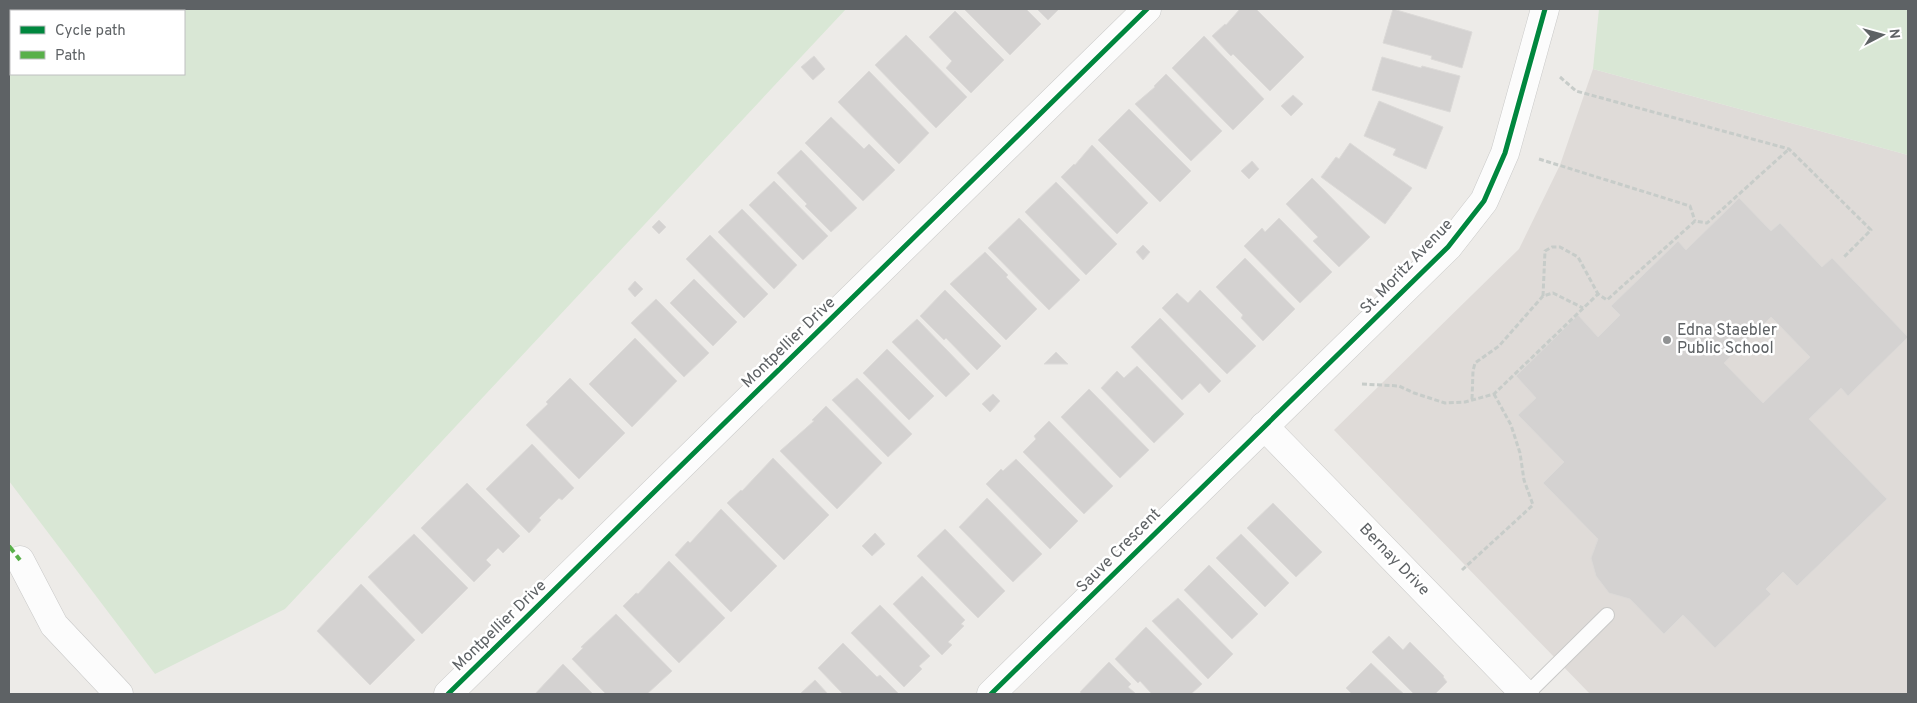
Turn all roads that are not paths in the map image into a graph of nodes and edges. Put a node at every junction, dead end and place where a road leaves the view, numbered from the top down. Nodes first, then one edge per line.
1 (1147, 9) edge
2 (1545, 9) edge
3 (1264, 426) junction
4 (20, 560) dead end
5 (1607, 615) dead end
6 (119, 694) edge
7 (448, 694) edge
8 (991, 694) edge
9 (1526, 694) edge

1 - 7 street, Montpellier Drive
2 - 3 street, St. Moritz Avenue
3 - 8 street, Sauve Crescent
3 - 9 street, Bernay Drive
4 - 6 street
5 - 9 lane

